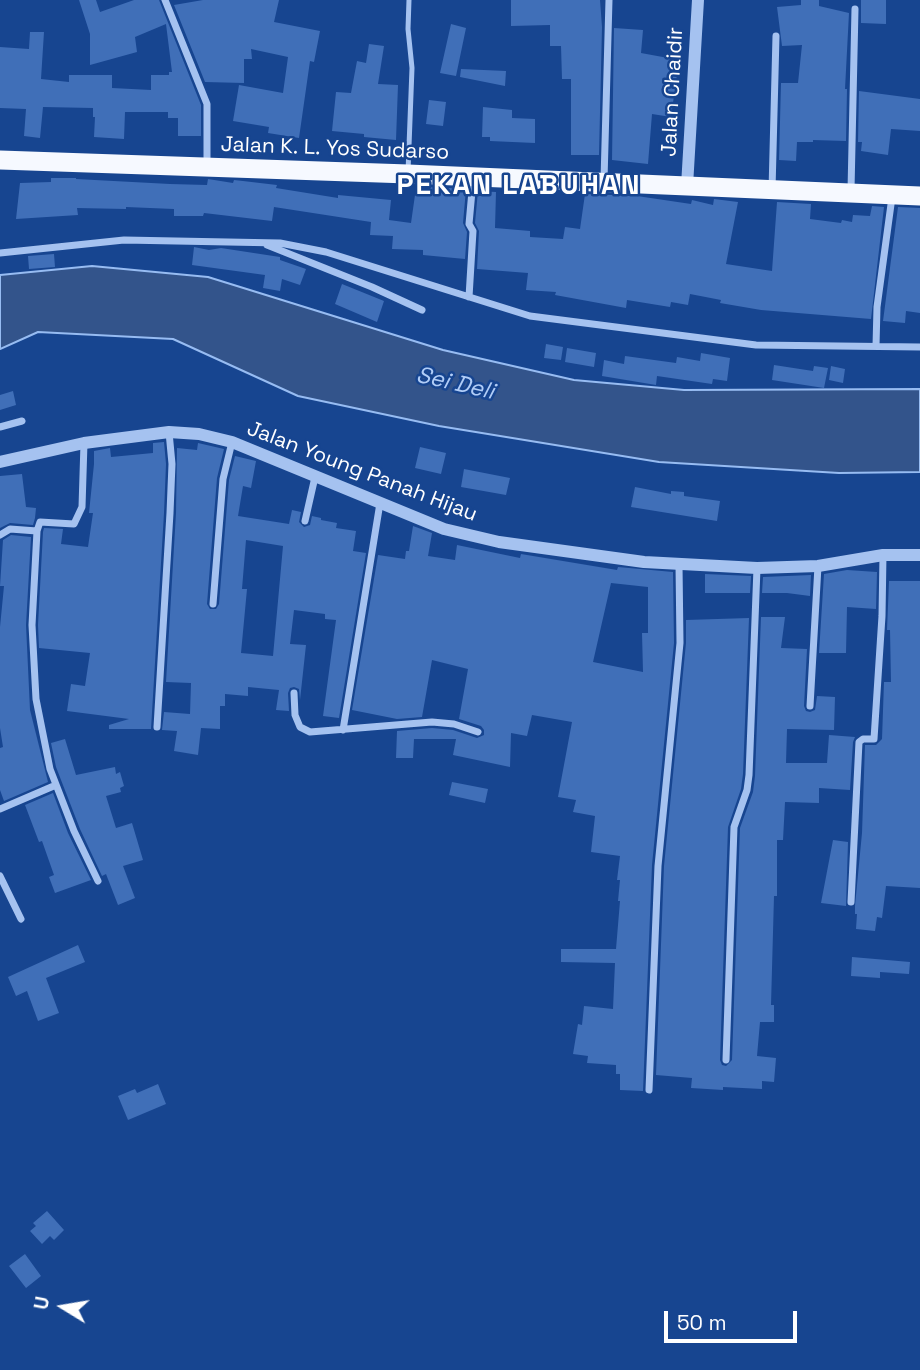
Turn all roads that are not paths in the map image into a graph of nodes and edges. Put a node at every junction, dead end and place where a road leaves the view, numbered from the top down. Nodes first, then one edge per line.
1 (165, 0) edge
2 (409, 0) edge
3 (609, 0) edge
4 (698, 0) edge
5 (855, 9) dead end
6 (776, 36) dead end
7 (0, 160) edge
8 (207, 166) junction
9 (408, 174) junction
10 (473, 178) junction
11 (603, 184) junction
12 (687, 186) junction
13 (772, 190) junction
14 (851, 194) junction
15 (892, 196) junction
16 (920, 196) edge
17 (260, 242) junction
18 (0, 253) edge
19 (469, 296) junction
20 (422, 310) dead end
21 (876, 346) junction
22 (920, 347) edge
23 (22, 421) dead end
24 (0, 427) edge
25 (169, 432) junction
26 (232, 442) junction
27 (85, 443) junction
28 (0, 462) edge
29 (315, 477) junction
30 (380, 503) junction
31 (305, 521) dead end
32 (37, 531) junction
33 (0, 534) edge
34 (883, 555) junction
35 (920, 555) edge
36 (679, 565) junction
37 (818, 566) junction
38 (757, 568) junction
39 (213, 604) dead end
40 (294, 693) dead end
41 (810, 706) dead end
42 (157, 727) dead end
43 (343, 730) junction
44 (478, 732) dead end
45 (56, 785) junction
46 (0, 809) edge
47 (0, 876) edge
48 (98, 881) dead end
49 (851, 902) dead end
50 (21, 919) dead end
51 (726, 1060) dead end
52 (649, 1090) dead end

1 - 8 street
2 - 9 lane
3 - 11 street
4 - 12 street, Jalan Chaidir
5 - 14 street
6 - 13 street
7 - 8 highway, Jalan K. L. Yos Sudarso
8 - 9 highway, Jalan K. L. Yos Sudarso
9 - 10 highway, Jalan K. L. Yos Sudarso
10 - 11 highway, Jalan K. L. Yos Sudarso
10 - 19 street
11 - 12 highway, Jalan K. L. Yos Sudarso
12 - 13 highway, Jalan K. L. Yos Sudarso
13 - 14 highway, Jalan K. L. Yos Sudarso
14 - 15 highway, Jalan K. L. Yos Sudarso
15 - 16 highway, Jalan K. L. Yos Sudarso
15 - 21 street
17 - 18 street
17 - 19 street
17 - 20 street
19 - 21 street
21 - 22 street
23 - 24 street
25 - 26 street, Jalan Young Panah Hijau
25 - 27 street, Jalan Young Panah Hijau
25 - 42 street
26 - 29 street, Jalan Young Panah Hijau
26 - 39 street
27 - 28 street, Jalan Young Panah Hijau
27 - 32 street
29 - 30 street, Jalan Young Panah Hijau
29 - 31 street
30 - 36 street, Jalan Young Panah Hijau
30 - 43 street
32 - 33 street
32 - 45 street
34 - 35 street, Jalan Young Panah Hijau
34 - 37 street, Jalan Young Panah Hijau
34 - 49 street
36 - 38 street, Jalan Young Panah Hijau
36 - 52 street
37 - 38 street, Jalan Young Panah Hijau
37 - 41 street
38 - 51 street
40 - 43 street
43 - 44 street
45 - 46 street
45 - 48 street
47 - 50 street

